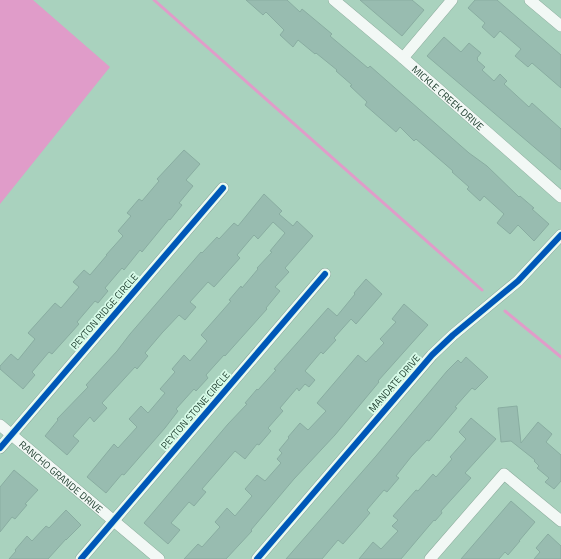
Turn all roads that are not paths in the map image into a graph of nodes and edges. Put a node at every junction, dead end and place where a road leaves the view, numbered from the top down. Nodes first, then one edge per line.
1 (334, 0) edge
2 (452, 0) edge
3 (530, 0) edge
4 (561, 26) edge
5 (403, 58) junction
6 (223, 188) dead end
7 (561, 197) edge
8 (561, 235) edge
9 (325, 274) dead end
10 (0, 425) edge
11 (11, 435) junction
12 (0, 448) edge
13 (561, 520) edge
14 (114, 521) junction
15 (81, 559) edge
16 (159, 559) edge
17 (257, 559) edge
18 (430, 559) edge

1 - 5 street, MICKLE CREEK DRIVE
2 - 5 street
3 - 4 street
5 - 7 street, MICKLE CREEK DRIVE
6 - 11 street, PEYTON RIDGE CIRCLE
8 - 17 street, MANDATE DRIVE
9 - 14 street, PEYTON STONE CIRCLE
10 - 11 street, RANCHO GRANDE DRIVE
11 - 12 street, PEYTON RIDGE CIRCLE
11 - 14 street, RANCHO GRANDE DRIVE
13 - 18 street
14 - 15 street, PEYTON STONE CIRCLE
14 - 16 street, RANCHO GRANDE DRIVE

